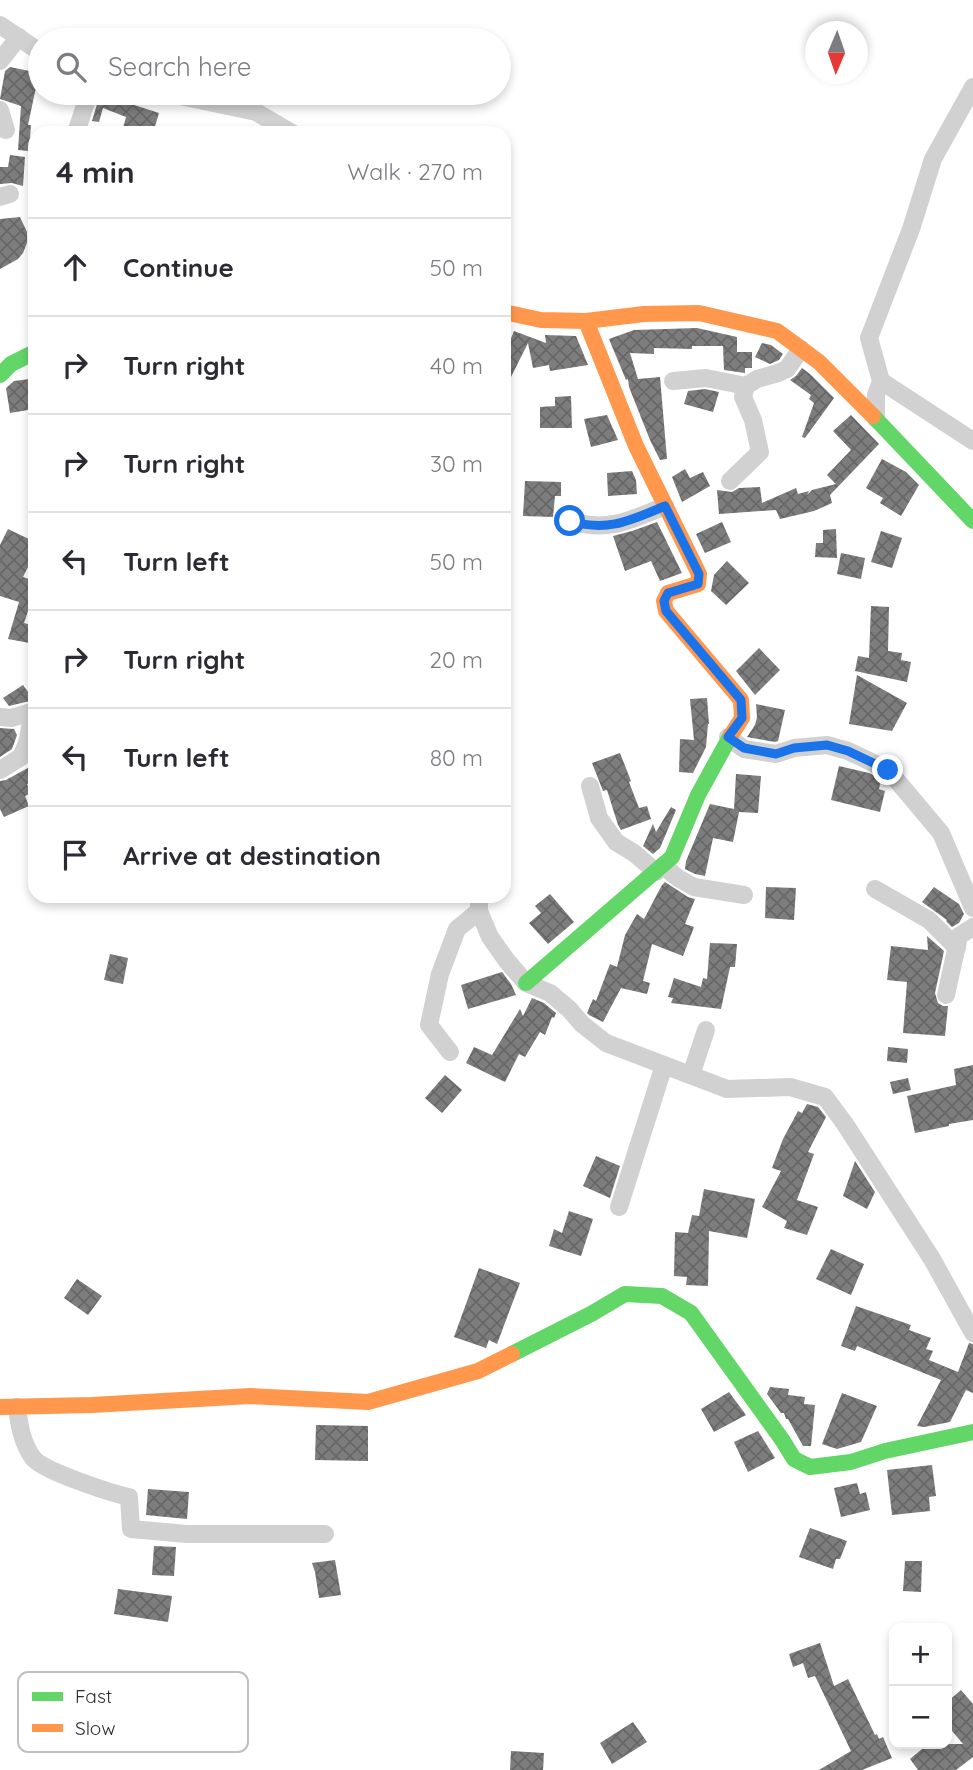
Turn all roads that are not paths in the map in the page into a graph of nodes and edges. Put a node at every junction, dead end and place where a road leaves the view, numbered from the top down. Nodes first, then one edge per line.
1 (0, 25) edge
2 (19, 37) junction
3 (28, 43) edge
4 (0, 61) edge
5 (973, 87) edge
6 (85, 105) edge
7 (223, 105) edge
8 (0, 110) edge
9 (78, 126) edge
10 (280, 126) edge
11 (6, 130) dead end
12 (511, 314) edge
13 (586, 321) junction
14 (801, 349) junction
15 (28, 355) edge
16 (0, 375) edge
17 (673, 381) dead end
18 (881, 381) junction
19 (746, 386) junction
20 (876, 419) junction
21 (973, 441) edge
22 (730, 481) dead end
23 (665, 506) junction
24 (570, 521) dead end
25 (973, 521) edge
26 (28, 714) edge
27 (0, 718) edge
28 (728, 737) junction
29 (28, 739) edge
30 (0, 770) edge
31 (590, 786) dead end
32 (659, 869) junction
33 (875, 889) dead end
34 (744, 895) dead end
35 (479, 904) edge
36 (973, 908) edge
37 (973, 927) edge
38 (957, 948) junction
39 (526, 982) junction
40 (946, 995) dead end
41 (706, 1030) dead end
42 (450, 1052) dead end
43 (664, 1065) junction
44 (691, 1075) junction
45 (619, 1208) dead end
46 (973, 1333) edge
47 (8, 1407) edge
48 (973, 1432) edge
49 (325, 1534) dead end

1 - 2 street
2 - 3 street
2 - 4 street
5 - 18 street
6 - 9 street
7 - 10 street
8 - 11 street
12 - 13 street
13 - 14 street
13 - 23 street
14 - 19 street
14 - 20 street
15 - 16 street
17 - 19 street
18 - 20 street
18 - 21 street
19 - 22 street
20 - 25 street
23 - 24 street
23 - 28 street
26 - 27 street
28 - 32 street
28 - 36 street
29 - 30 street
31 - 32 street
32 - 34 street
32 - 39 street
33 - 38 street
35 - 39 street
35 - 42 street
37 - 38 street
38 - 40 street
39 - 43 street
41 - 44 street
43 - 44 street
43 - 45 street
44 - 46 street
47 - 48 street
47 - 49 street

